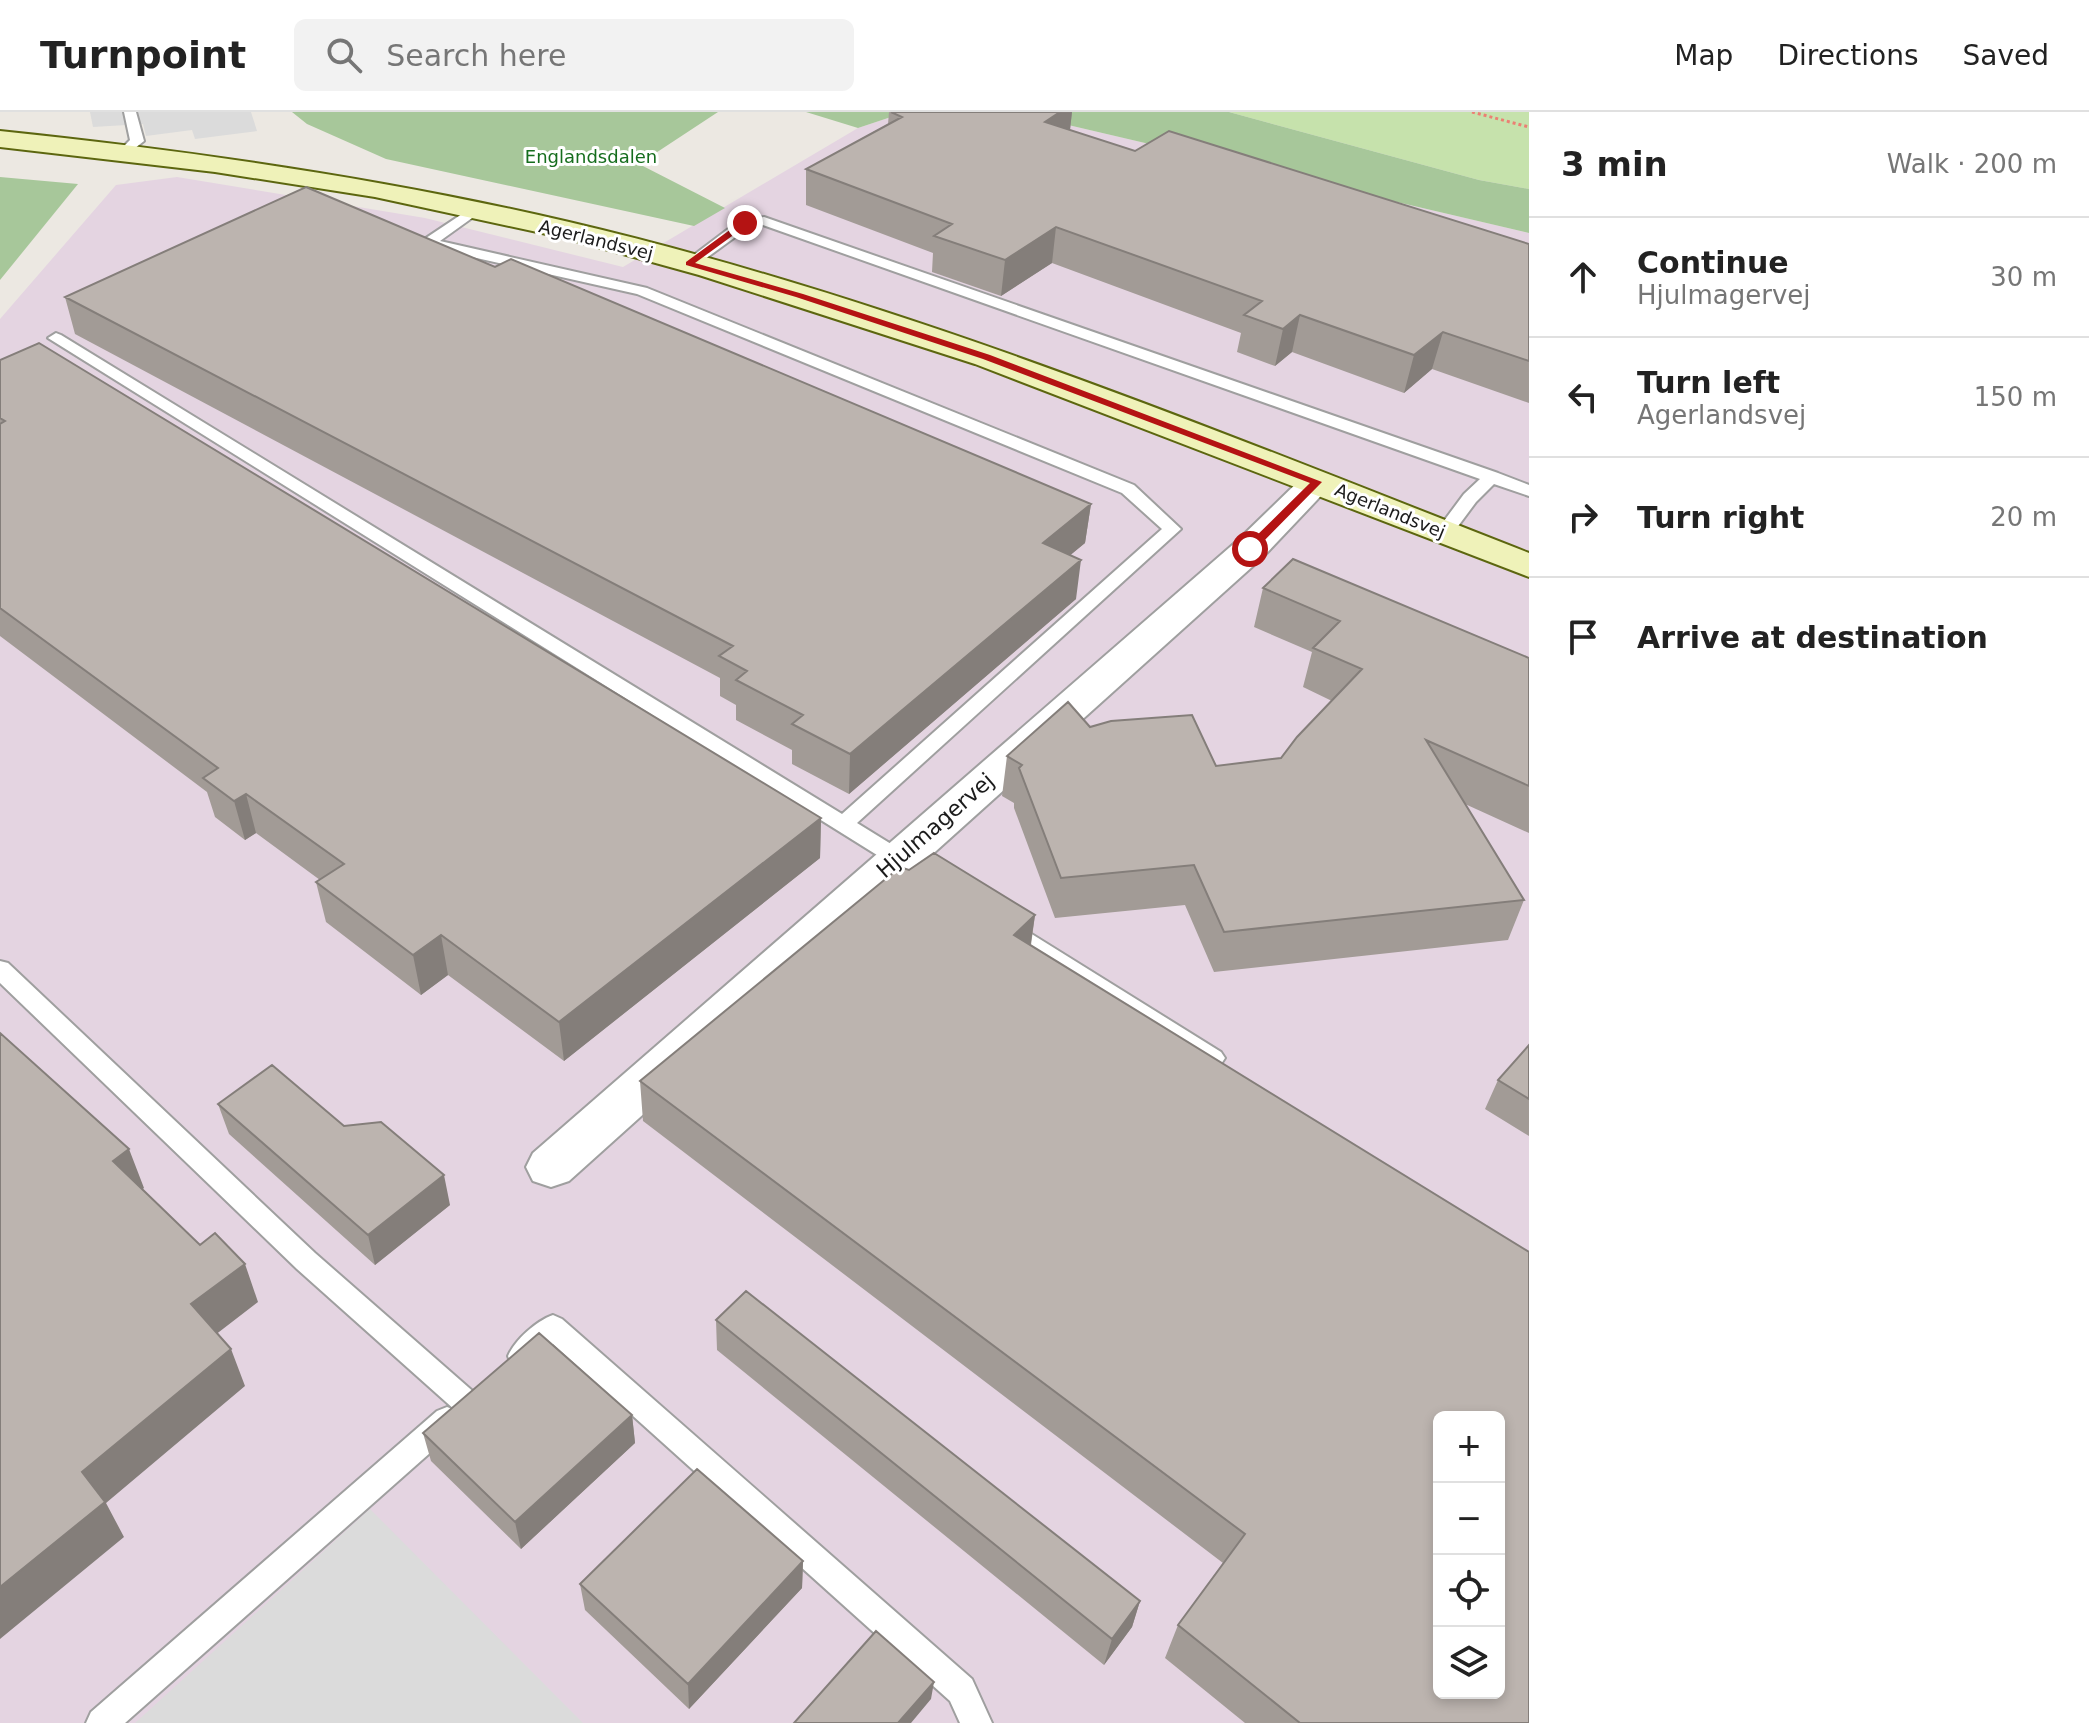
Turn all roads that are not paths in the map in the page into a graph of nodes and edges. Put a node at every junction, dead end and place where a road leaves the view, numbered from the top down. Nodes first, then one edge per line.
1 (130, 112) edge
2 (0, 139) edge
3 (125, 152) junction
4 (474, 210) junction
5 (689, 264) junction
6 (56, 338) dead end
7 (1492, 477) junction
8 (1317, 482) junction
9 (1529, 491) edge
10 (1444, 533) junction
11 (1529, 566) edge
12 (843, 824) junction
13 (911, 866) junction
14 (991, 917) edge
15 (0, 969) edge
16 (1233, 1071) edge
17 (551, 1167) dead end
18 (484, 1387) junction
19 (102, 1723) edge
20 (976, 1723) edge

1 - 3 lane
2 - 3 street, Agerlandsvej
3 - 4 street, Agerlandsvej
4 - 5 street, Agerlandsvej
4 - 12 lane
5 - 7 lane
5 - 8 street, Agerlandsvej
6 - 12 lane
7 - 9 lane
7 - 10 lane
8 - 10 street, Agerlandsvej
8 - 13 street, Hjulmagervej
10 - 11 street, Agerlandsvej
12 - 13 lane
13 - 17 street, Hjulmagervej
14 - 16 lane
15 - 18 lane
18 - 19 lane
18 - 20 lane

